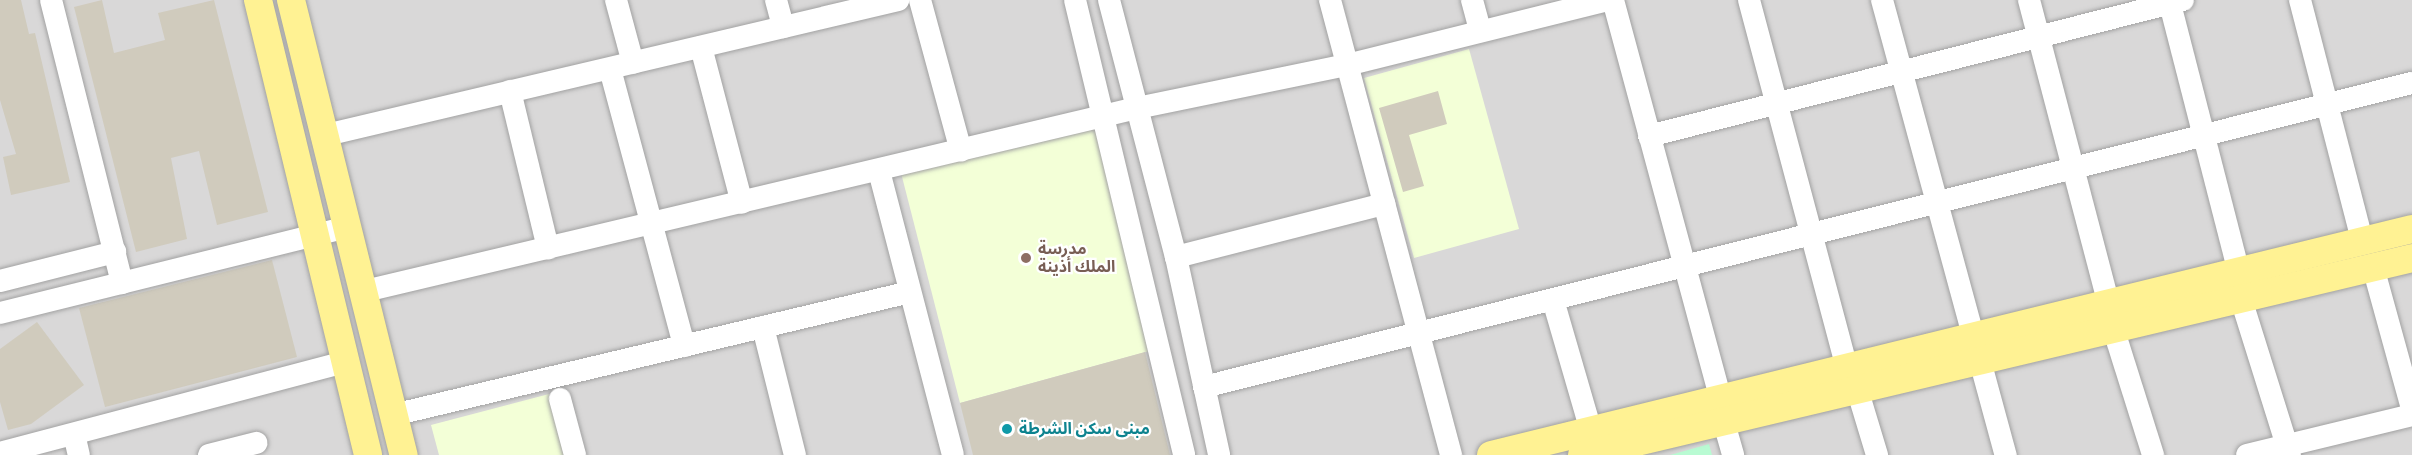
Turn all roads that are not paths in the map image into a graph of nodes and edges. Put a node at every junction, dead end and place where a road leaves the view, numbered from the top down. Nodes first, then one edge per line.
1 (51, 0) edge
2 (258, 0) edge
3 (291, 0) edge
4 (616, 0) edge
5 (776, 0) edge
6 (898, 0) edge
7 (920, 0) edge
8 (1075, 0) edge
9 (1109, 0) edge
10 (1330, 0) edge
11 (1472, 0) edge
12 (1608, 0) edge
13 (1613, 0) edge
14 (1749, 0) edge
15 (1882, 0) edge
16 (2029, 0) edge
17 (2300, 0) edge
18 (2174, 1) edge
19 (783, 27) junction
20 (1480, 29) junction
21 (2038, 37) junction
22 (701, 47) junction
23 (633, 63) junction
24 (1347, 65) junction
25 (610, 69) junction
26 (1901, 72) junction
27 (2412, 84) edge
28 (510, 91) junction
29 (1776, 104) junction
30 (2327, 105) junction
31 (1137, 108) junction
32 (1105, 116) junction
33 (326, 135) junction
34 (1649, 136) junction
35 (2204, 136) junction
36 (961, 151) junction
37 (2073, 169) junction
38 (879, 171) junction
39 (742, 202) junction
40 (1937, 203) junction
41 (1384, 204) junction
42 (652, 224) junction
43 (347, 227) junction
44 (2412, 229) edge
45 (316, 235) junction
46 (1811, 235) junction
47 (549, 248) junction
48 (115, 252) junction
49 (2368, 255) junction
50 (1176, 256) junction
51 (2412, 258) edge
52 (1685, 267) junction
53 (0, 281) edge
54 (122, 283) junction
55 (2240, 286) junction
56 (365, 291) junction
57 (910, 292) junction
58 (1553, 300) junction
59 (0, 313) edge
60 (2111, 318) junction
61 (763, 327) junction
62 (1419, 334) junction
63 (684, 346) junction
64 (1977, 350) junction
65 (345, 362) junction
66 (1853, 380) junction
67 (1204, 387) junction
68 (560, 399) dead end
69 (2412, 409) edge
70 (1722, 411) junction
71 (393, 415) junction
72 (2412, 415) edge
73 (256, 443) dead end
74 (77, 444) edge
75 (1590, 448) edge
76 (2289, 450) edge
77 (0, 453) edge
78 (209, 455) edge
79 (368, 455) edge
80 (404, 455) edge
81 (575, 455) edge
82 (795, 455) edge
83 (952, 455) edge
84 (1184, 455) edge
85 (1219, 455) edge
86 (1451, 455) edge
87 (1491, 455) edge
88 (1733, 455) edge
89 (1877, 455) edge
90 (2006, 455) edge
91 (2153, 455) edge
92 (2247, 455) edge

1 - 48 street
2 - 45 main road
3 - 33 main road
4 - 23 street
5 - 19 street
6 - 19 street
7 - 36 street
8 - 32 street
9 - 31 street
10 - 24 street
11 - 20 street
12 - 20 street
13 - 34 street
14 - 29 street
15 - 26 street
16 - 21 street
17 - 30 street
18 - 21 street
18 - 35 street
19 - 22 street
20 - 24 street
21 - 26 street
21 - 37 street
22 - 23 street
22 - 39 street
23 - 25 street
24 - 31 street
24 - 41 street
25 - 28 street
25 - 42 street
26 - 29 street
26 - 40 street
27 - 30 street
28 - 33 street
28 - 47 street
29 - 34 street
29 - 46 street
30 - 35 street
30 - 49 street
31 - 32 street
31 - 50 street
32 - 36 street
32 - 84 street
33 - 43 main road
34 - 52 street
35 - 37 street
35 - 55 street
36 - 38 street
37 - 40 street
37 - 60 street
38 - 39 street
38 - 57 street
39 - 42 street
40 - 46 street
40 - 64 street
41 - 50 street
41 - 62 street
42 - 47 street
42 - 63 street
43 - 45 street
43 - 56 main road
44 - 49 main road
45 - 54 street
45 - 65 main road
46 - 52 street
46 - 66 street
47 - 56 street
48 - 53 street
48 - 54 street
49 - 51 main road
49 - 55 main road
49 - 69 street
50 - 67 street
52 - 58 street
52 - 70 street
54 - 59 street
55 - 60 main road
55 - 76 street
56 - 71 main road
57 - 61 street
57 - 83 street
58 - 62 street
58 - 75 street
60 - 64 main road
60 - 91 street
61 - 63 street
61 - 82 street
62 - 67 street
62 - 86 street
63 - 71 street
64 - 66 main road
64 - 90 street
65 - 74 street
65 - 79 main road
66 - 70 main road
66 - 89 street
67 - 85 street
68 - 81 street
70 - 75 main road
70 - 88 street
71 - 80 main road
72 - 76 street
73 - 78 street
74 - 77 street
75 - 87 main road
76 - 92 street

